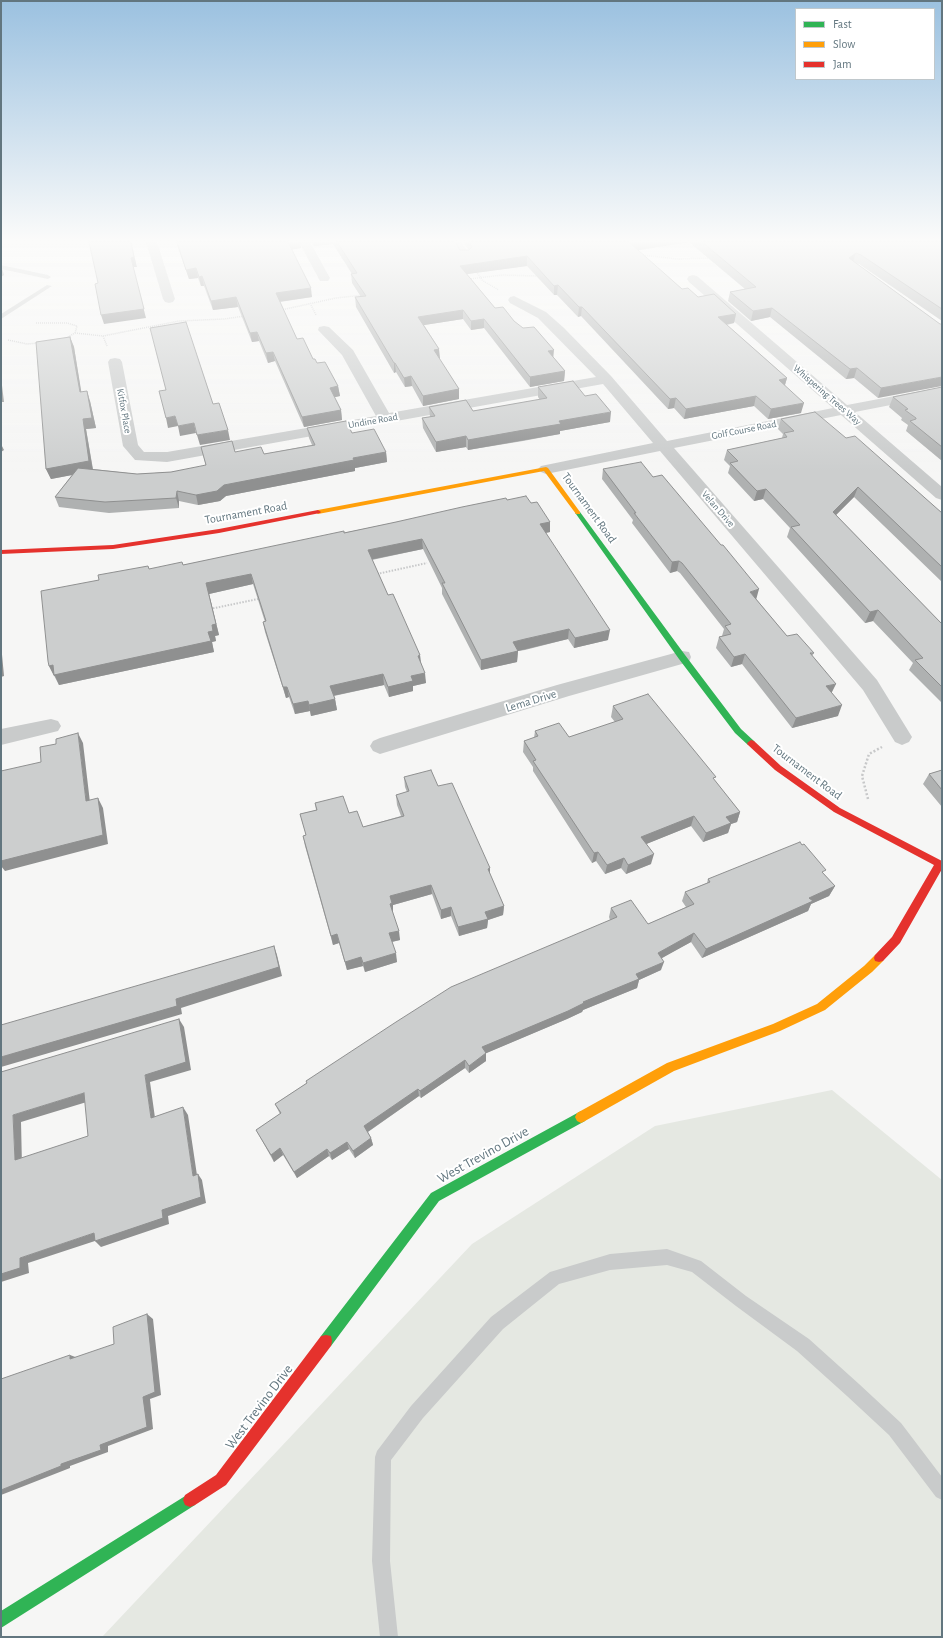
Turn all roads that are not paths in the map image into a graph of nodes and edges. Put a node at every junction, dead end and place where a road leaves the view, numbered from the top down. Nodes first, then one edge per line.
1 (546, 318) edge
2 (738, 318) edge
3 (324, 330) dead end
4 (115, 362) dead end
5 (606, 379) junction
6 (942, 391) edge
7 (844, 410) junction
8 (385, 418) junction
9 (663, 446) junction
10 (140, 457) joint
11 (546, 469) junction
12 (942, 495) edge
13 (1, 552) edge
14 (682, 657) junction
15 (51, 726) dead end
16 (902, 737) road end
17 (1, 738) edge
18 (380, 746) dead end
19 (941, 864) edge
20 (942, 1491) edge
21 (1, 1620) edge
22 (389, 1637) edge

1 - 5 street, Velan Drive
2 - 7 street, Whispering Trees Way
3 - 8 street
4 - 10 street, Kitfox Place
5 - 8 street, Undine Road
5 - 9 street, Velan Drive
6 - 7 street, Golf Course Road
7 - 9 street, Golf Course Road
7 - 12 street, Whispering Trees Way
8 - 10 street, Undine Road
9 - 11 street, Golf Course Road
9 - 16 street, Velan Drive
11 - 13 street, Tournament Road
11 - 14 street, Tournament Road
14 - 18 street, Lema Drive
14 - 19 street, Tournament Road
15 - 17 street
19 - 21 street, West Trevino Drive
20 - 22 lane

